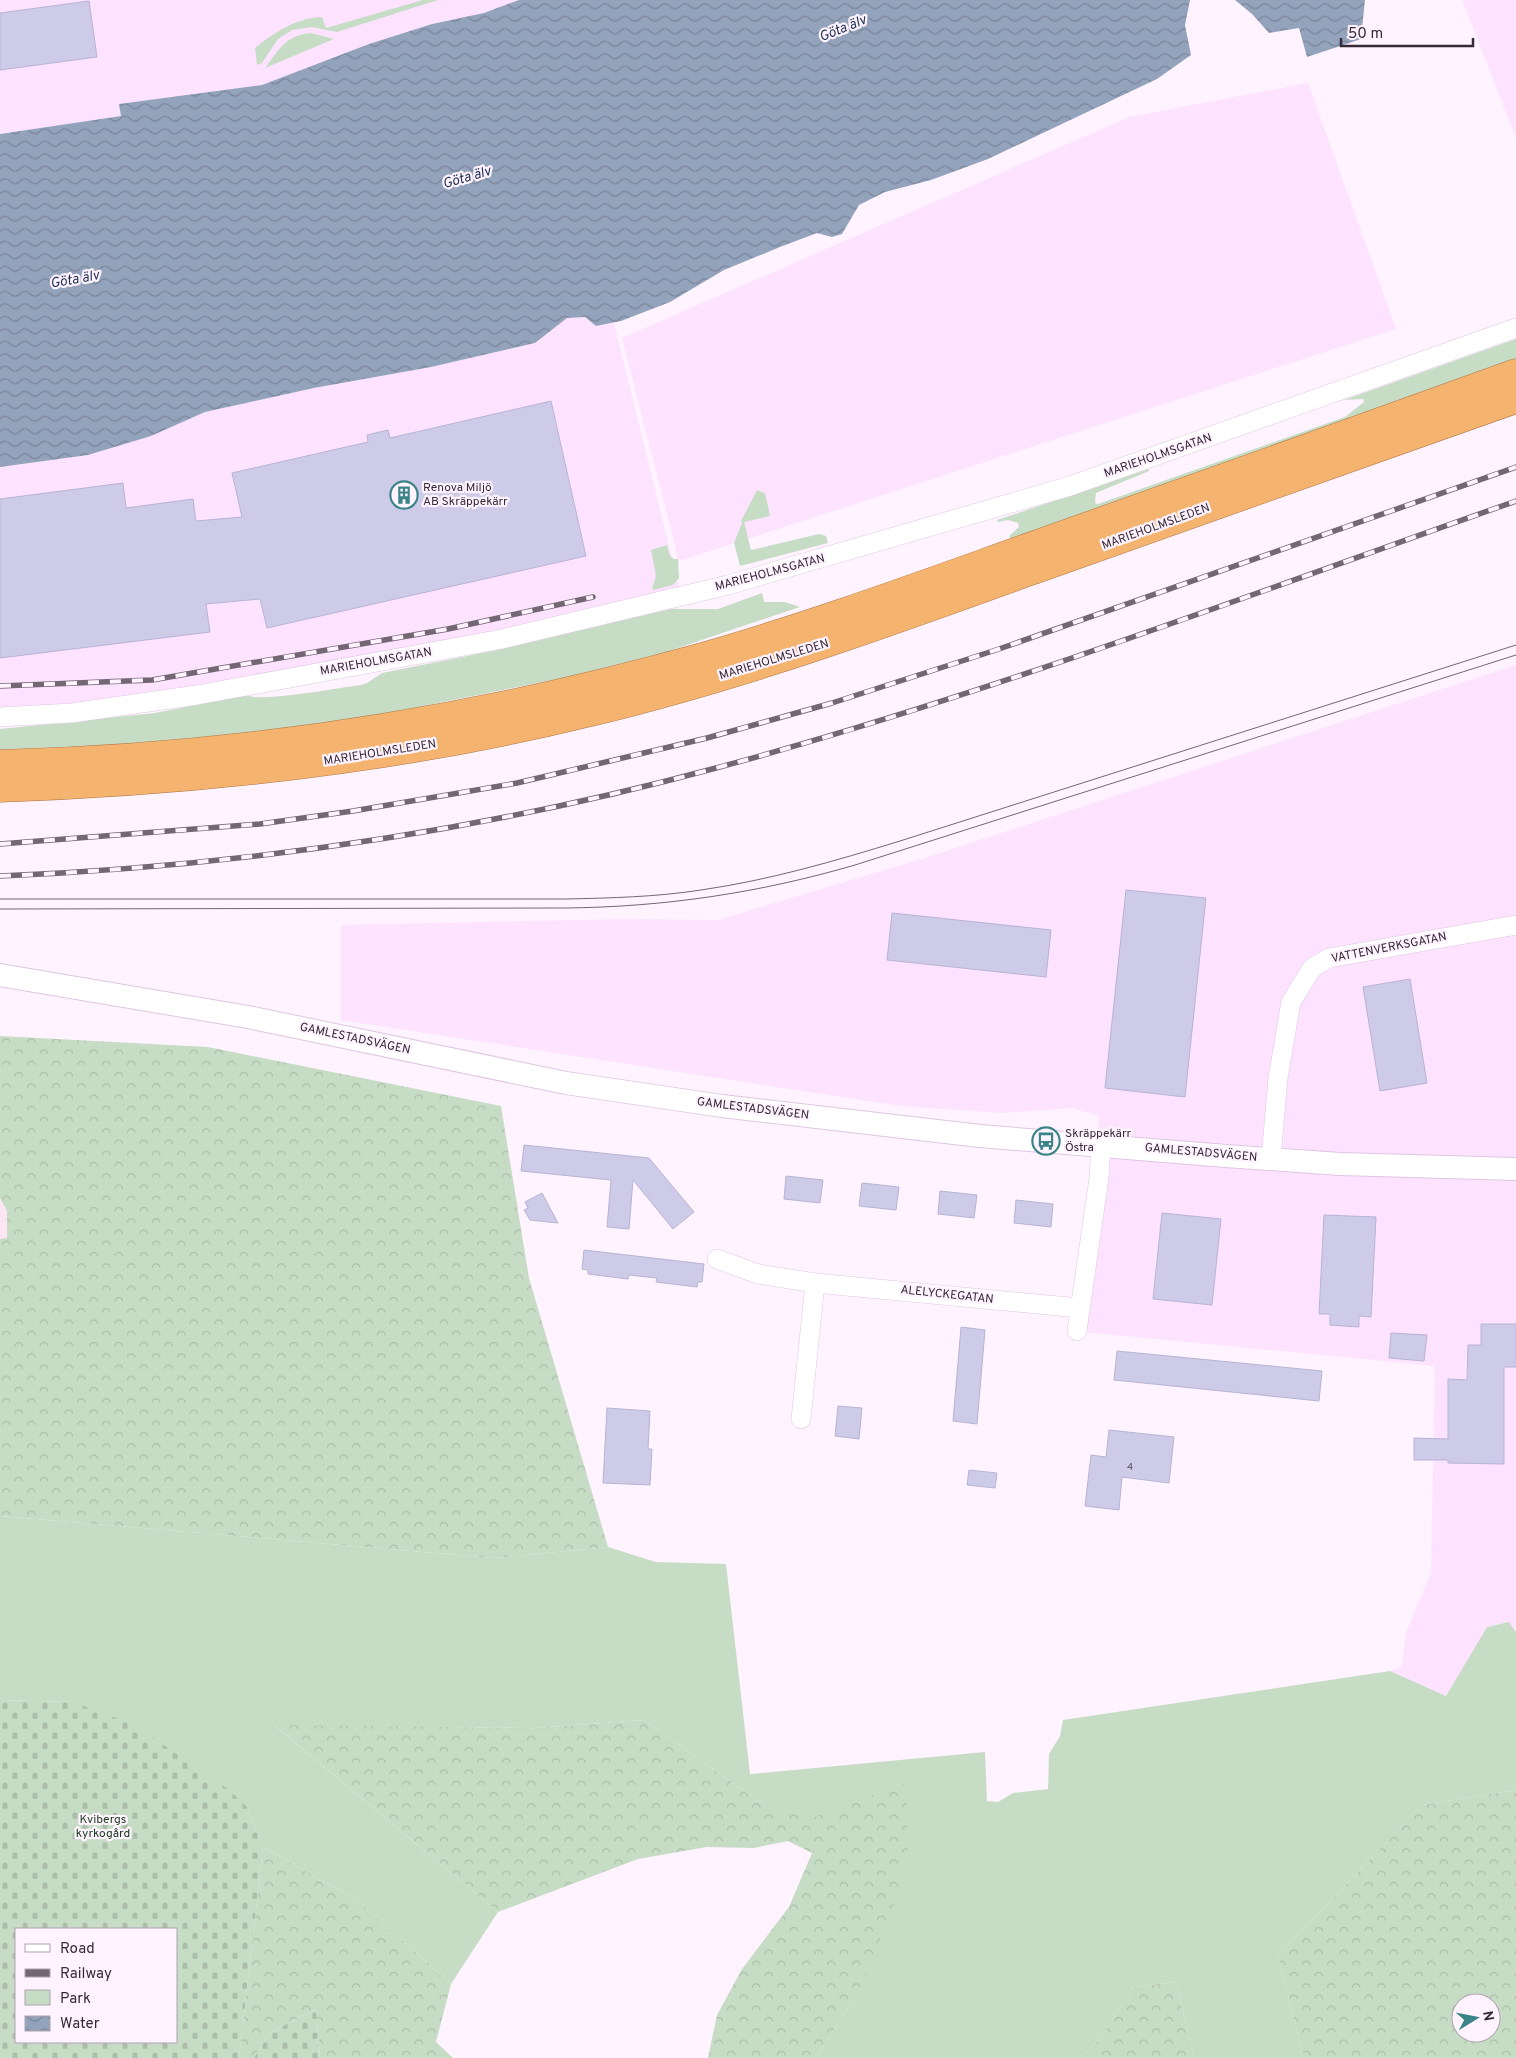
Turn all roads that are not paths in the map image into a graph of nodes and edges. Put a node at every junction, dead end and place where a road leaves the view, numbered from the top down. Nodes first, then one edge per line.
1 (1516, 328) edge
2 (1516, 373) edge
3 (1516, 398) edge
4 (0, 717) edge
5 (0, 764) edge
6 (0, 788) edge
7 (1516, 925) edge
8 (0, 975) edge
9 (1101, 1145) junction
10 (1271, 1159) junction
11 (1516, 1169) edge
12 (717, 1259) dead end
13 (815, 1283) junction
14 (1079, 1308) junction
15 (1077, 1331) dead end
16 (801, 1419) dead end

1 - 4 street, MARIEHOLMSGATAN
2 - 5 highway, MARIEHOLMSLEDEN
3 - 6 highway, MARIEHOLMSLEDEN
7 - 10 street, VATTENVERKSGATAN
8 - 9 street, GAMLESTADSVÄGEN
9 - 10 street, GAMLESTADSVÄGEN
9 - 14 street
10 - 11 street, GAMLESTADSVÄGEN
12 - 13 street, ALELYCKEGATAN
13 - 14 street, ALELYCKEGATAN
13 - 16 street
14 - 15 street

